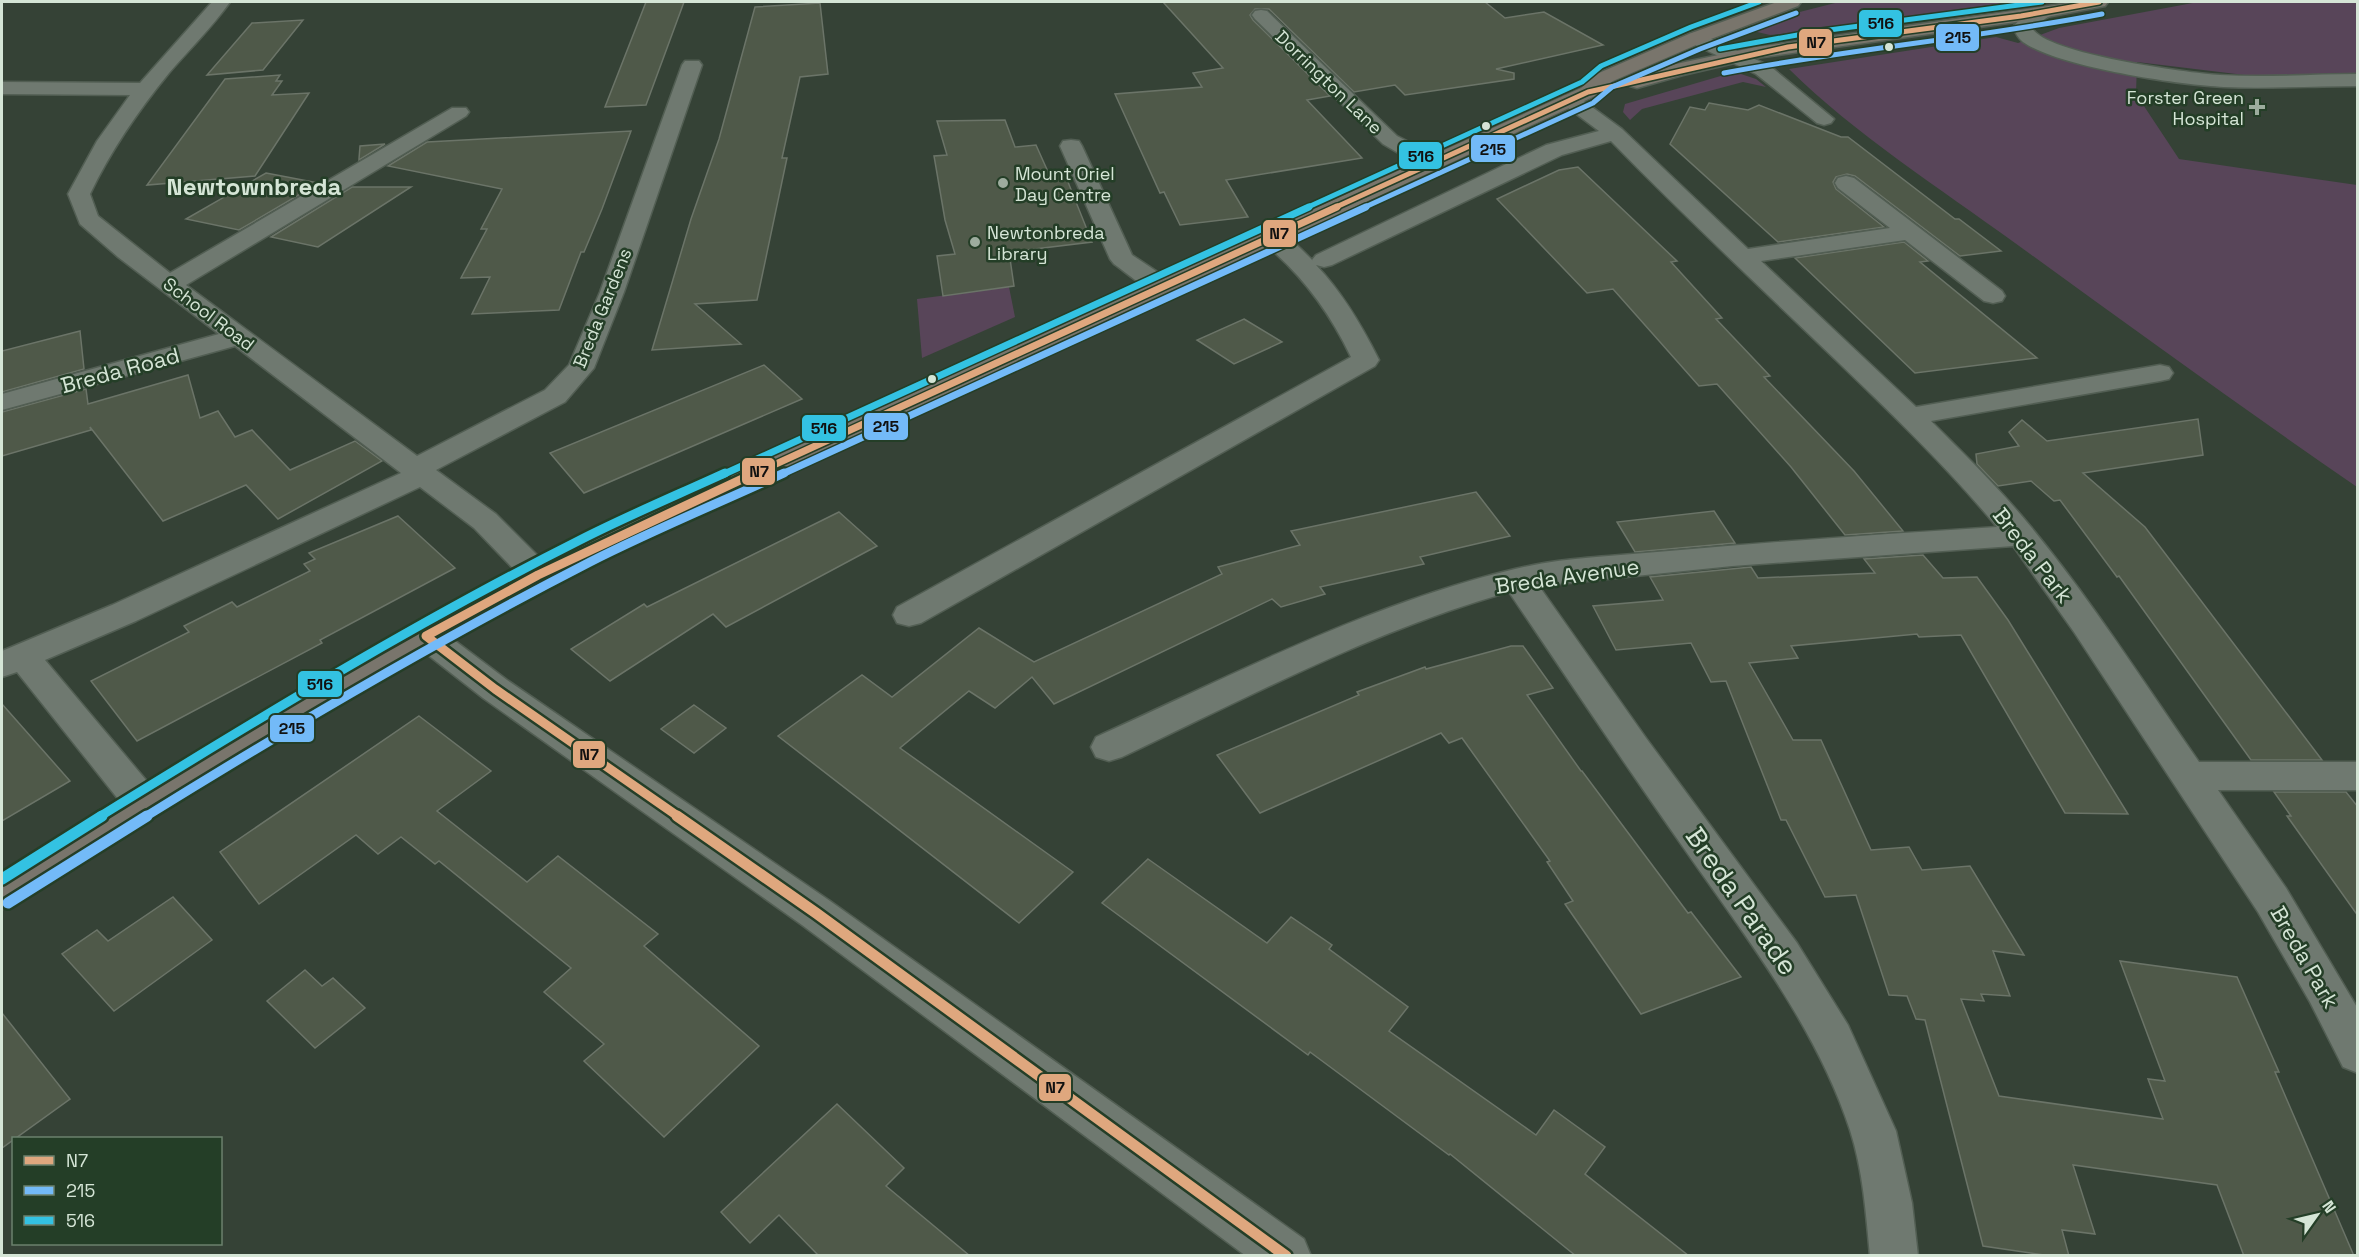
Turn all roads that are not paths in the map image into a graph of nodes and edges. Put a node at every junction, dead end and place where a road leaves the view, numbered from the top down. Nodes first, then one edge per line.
1 (221, 2) edge
2 (1787, 2) edge
3 (2099, 2) edge
4 (2046, 12) junction
5 (1261, 15) dead end
6 (1696, 38) junction
7 (1739, 57) junction
8 (692, 65) dead end
9 (2358, 80) edge
10 (2, 88) edge
11 (146, 89) junction
12 (1579, 96) junction
13 (459, 112) dead end
14 (1824, 119) dead end
15 (1614, 133) junction
16 (1071, 146) dead end
17 (1432, 163) junction
18 (1846, 183) dead end
19 (1909, 231) junction
20 (1269, 237) junction
21 (1741, 257) junction
22 (1324, 260) dead end
23 (169, 284) junction
24 (1162, 286) junction
25 (1993, 296) dead end
26 (239, 337) junction
27 (2160, 373) dead end
28 (2, 402) edge
29 (1910, 416) junction
30 (418, 472) junction
31 (2022, 535) junction
32 (538, 575) junction
33 (1517, 579) junction
34 (909, 615) dead end
35 (426, 636) junction
36 (12, 660) edge
37 (1109, 747) dead end
38 (2188, 776) junction
39 (2358, 776) edge
40 (143, 803) junction
41 (2, 893) edge
42 (2358, 1053) edge
43 (1287, 1256) edge
44 (1894, 1256) edge

1 - 11 street, School Road
2 - 6 highway
3 - 4 highway
4 - 7 highway
4 - 9 street
5 - 17 street, Dorrington Lane
6 - 7 street
6 - 12 highway
7 - 12 highway
7 - 14 street
8 - 30 street, Breda Gardens
10 - 11 street
11 - 23 street, School Road
12 - 15 street, Breda Park
12 - 17 highway
13 - 23 street
15 - 21 street, Breda Park
15 - 22 street
16 - 24 street
17 - 20 highway
18 - 19 street
19 - 21 street
19 - 25 street
20 - 24 highway
20 - 34 street
21 - 29 street, Breda Park
23 - 26 street, School Road
24 - 32 highway
26 - 28 street, Breda Road
26 - 30 street, School Road
27 - 29 street
29 - 31 street, Breda Park
30 - 32 street, School Road
30 - 36 street, Breda Gardens
31 - 33 street, Breda Avenue
31 - 38 street, Breda Park
32 - 35 highway
33 - 37 street, Breda Avenue
33 - 44 street, Breda Parade
35 - 40 highway
35 - 43 street
36 - 40 street
38 - 39 street
38 - 42 street, Breda Park
40 - 41 highway

